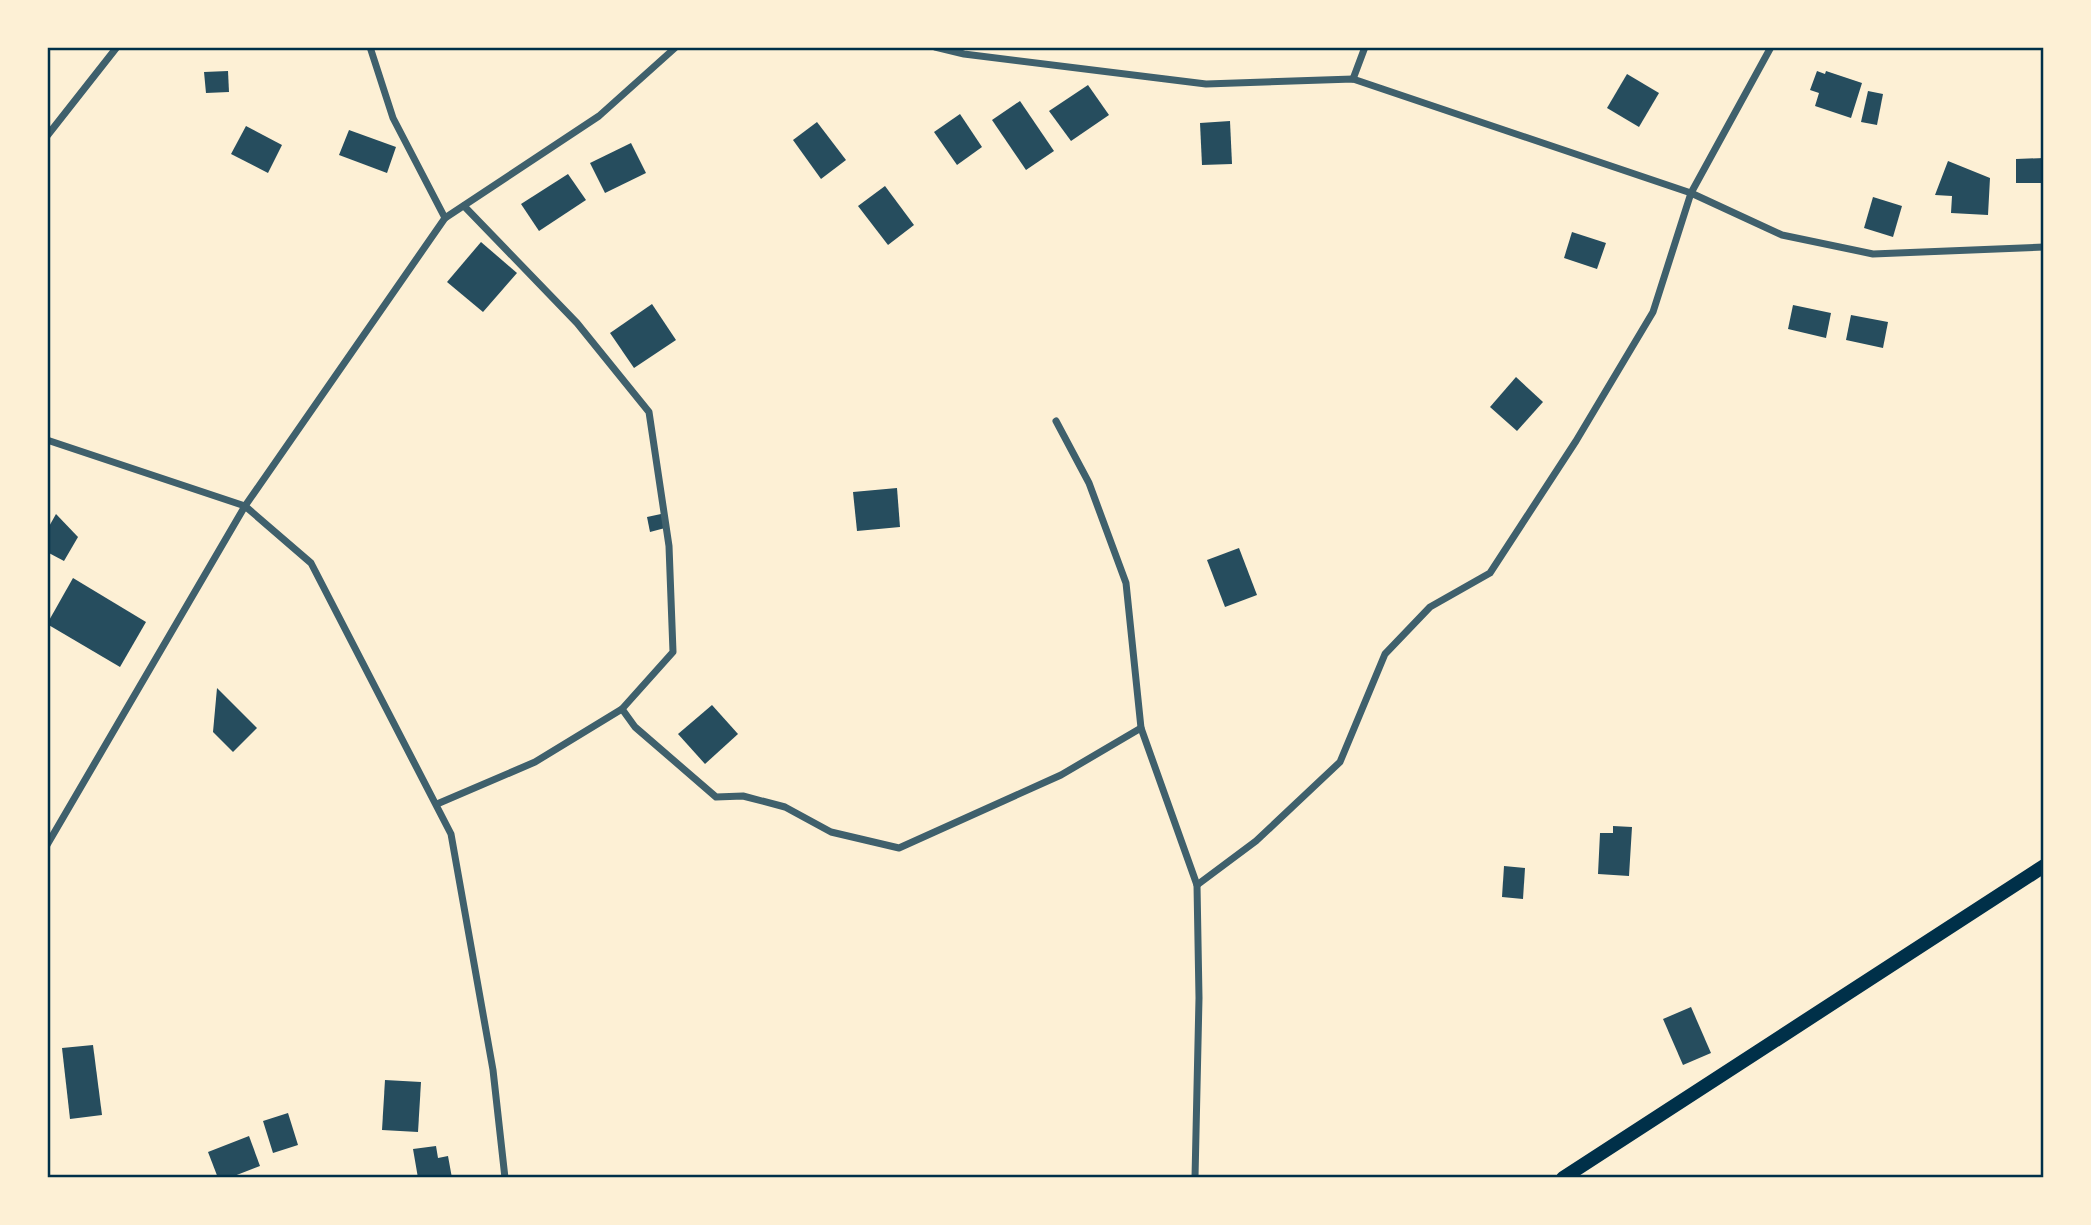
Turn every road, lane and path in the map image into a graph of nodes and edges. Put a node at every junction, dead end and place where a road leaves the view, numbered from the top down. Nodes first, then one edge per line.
1 (117, 47) edge
2 (370, 47) edge
3 (676, 47) edge
4 (935, 47) edge
5 (1365, 47) edge
6 (1771, 47) edge
7 (1353, 79) junction
8 (47, 136) edge
9 (1691, 193) junction
10 (464, 206) junction
11 (446, 218) junction
12 (2044, 247) edge
13 (1056, 422) dead end
14 (47, 440) edge
15 (246, 506) junction
16 (622, 709) junction
17 (1141, 728) junction
18 (437, 804) junction
19 (47, 845) edge
20 (2044, 866) edge
21 (1197, 885) junction
22 (505, 1178) edge
23 (1195, 1178) edge
24 (1563, 1178) edge

1 - 8 street
2 - 11 street
3 - 10 street
4 - 7 street
5 - 7 street
6 - 9 street
7 - 9 street
9 - 12 street
9 - 21 street
10 - 11 street
10 - 16 street
11 - 15 street
13 - 17 street
14 - 15 street
15 - 18 street
15 - 19 street
16 - 17 street
16 - 18 street
17 - 21 street
18 - 22 street
20 - 24 main road
21 - 23 street

